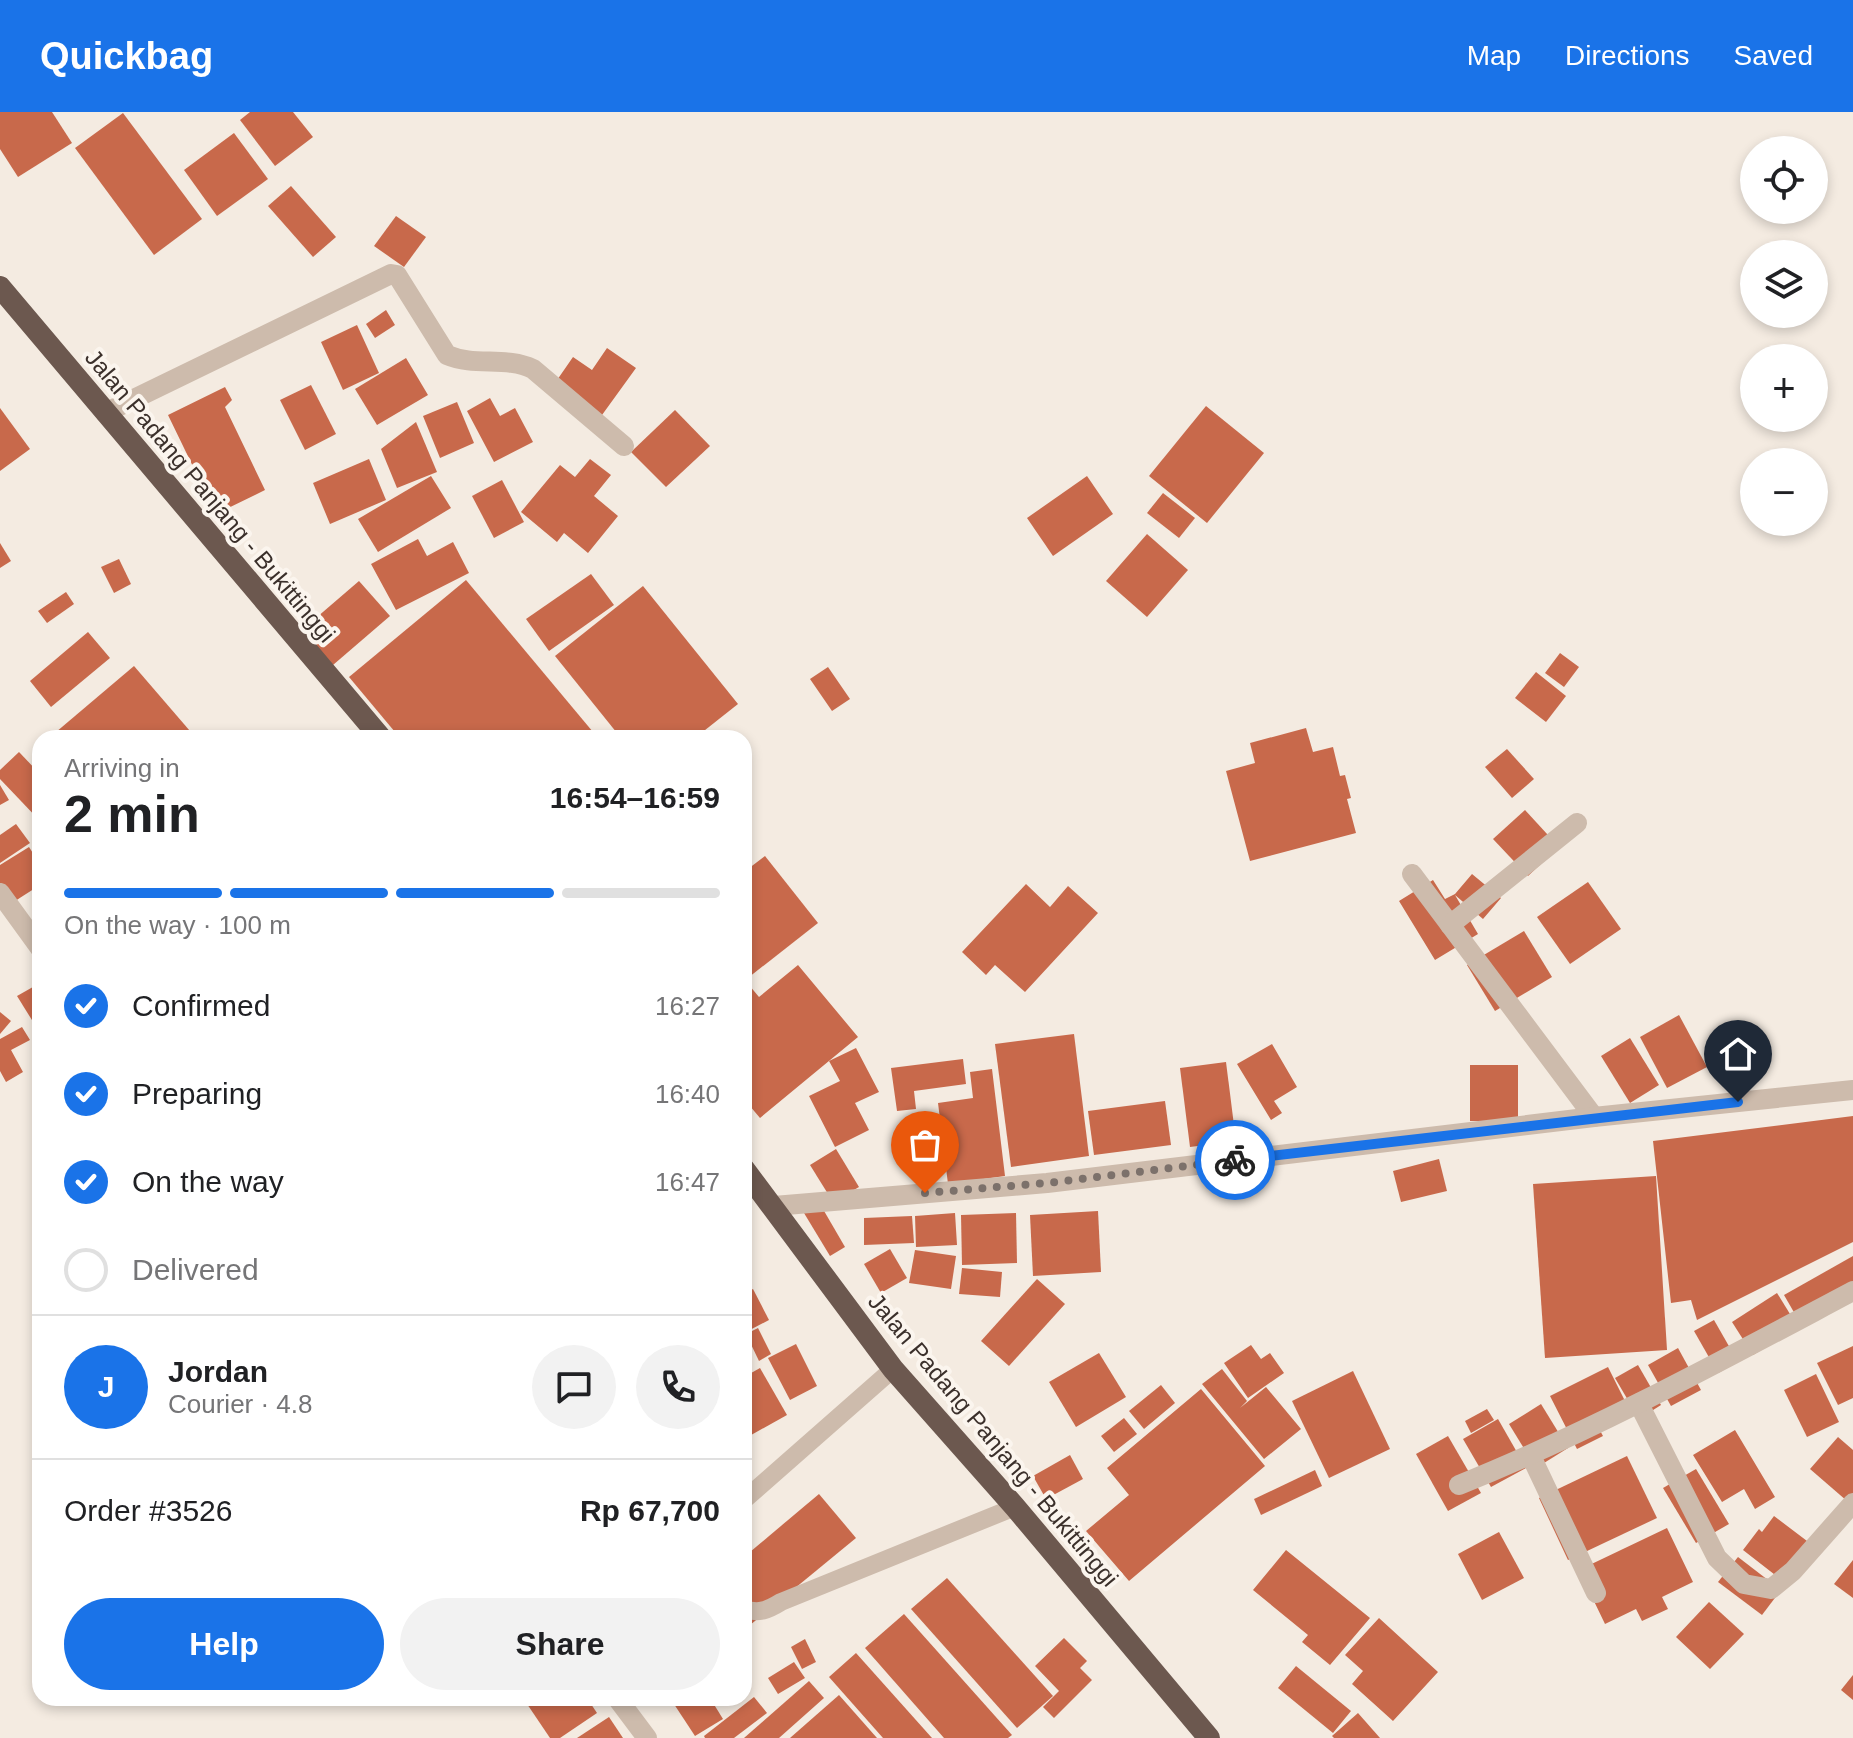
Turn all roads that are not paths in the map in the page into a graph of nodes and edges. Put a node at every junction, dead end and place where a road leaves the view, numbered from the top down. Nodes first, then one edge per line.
1 (0, 287) edge
2 (105, 413) junction
3 (624, 446) dead end
4 (374, 730) edge
5 (1577, 823) dead end
6 (1412, 874) dead end
7 (0, 893) edge
8 (1450, 925) junction
9 (32, 937) edge
10 (1853, 1090) edge
11 (1594, 1117) junction
12 (752, 1179) edge
13 (774, 1206) junction
14 (1853, 1291) edge
15 (893, 1369) junction
16 (1639, 1404) junction
17 (1531, 1456) junction
18 (1459, 1485) dead end
19 (752, 1493) edge
20 (1853, 1503) edge
21 (1015, 1507) junction
22 (1596, 1593) dead end
23 (752, 1612) edge
24 (623, 1706) edge
25 (647, 1738) edge
26 (1209, 1738) edge

1 - 2 highway, Jalan Padang Panjang - Bukittinggi
2 - 3 street
2 - 4 highway, Jalan Padang Panjang - Bukittinggi
5 - 8 street
6 - 8 street
7 - 9 street
8 - 11 street
10 - 11 street
11 - 13 street
12 - 13 highway, Jalan Padang Panjang - Bukittinggi
13 - 15 highway, Jalan Padang Panjang - Bukittinggi
14 - 16 street
15 - 19 lane
15 - 21 highway, Jalan Padang Panjang - Bukittinggi
16 - 17 street
16 - 20 street
17 - 18 street
17 - 22 street
21 - 23 lane
21 - 26 highway, Jalan Padang Panjang - Bukittinggi
24 - 25 street

